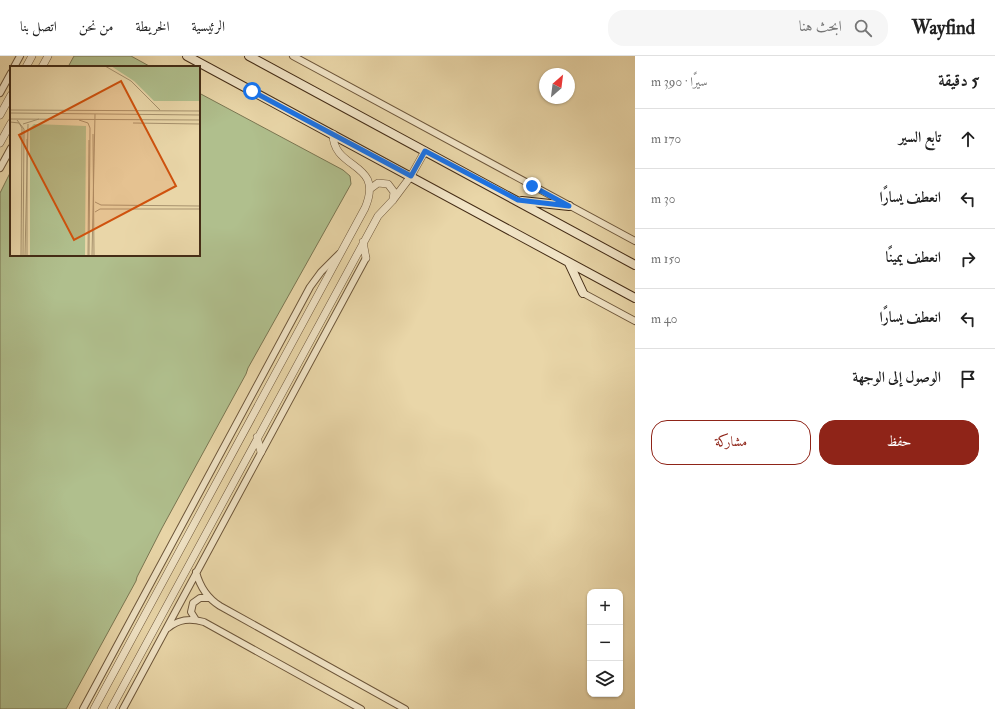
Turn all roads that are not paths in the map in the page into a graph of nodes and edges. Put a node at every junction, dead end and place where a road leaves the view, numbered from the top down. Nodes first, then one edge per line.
1 (20, 56) edge
2 (32, 56) edge
3 (48, 56) edge
4 (187, 56) edge
5 (250, 56) edge
6 (292, 56) edge
7 (15, 66) edge
8 (27, 66) edge
9 (43, 66) edge
10 (10, 75) edge
11 (0, 93) edge
12 (10, 97) edge
13 (0, 115) edge
14 (10, 125) edge
15 (333, 134) junction
16 (0, 143) edge
17 (10, 150) edge
18 (425, 151) junction
19 (0, 168) edge
20 (411, 176) junction
21 (370, 189) junction
22 (393, 200) junction
23 (518, 200) junction
24 (569, 206) junction
25 (635, 241) edge
26 (363, 242) junction
27 (342, 252) junction
28 (366, 258) joint
29 (569, 263) junction
30 (635, 265) edge
31 (583, 293) joint
32 (635, 298) edge
33 (635, 321) edge
34 (257, 437) junction
35 (261, 452) junction
36 (196, 572) junction
37 (209, 598) junction
38 (196, 620) junction
39 (165, 630) junction
40 (83, 709) edge
41 (94, 709) edge
42 (111, 709) edge
43 (123, 709) edge
44 (361, 709) edge
45 (405, 709) edge

1 - 7 street
2 - 8 street
3 - 9 street
4 - 15 main road
5 - 18 main road
6 - 24 street
10 - 11 street
12 - 13 street
14 - 16 street
15 - 20 main road
15 - 21 street
17 - 19 street
18 - 20 street
18 - 23 main road
20 - 22 street
20 - 29 main road
21 - 22 street
21 - 27 street
22 - 26 street
23 - 24 main road
23 - 30 main road
24 - 25 street
26 - 28 street
26 - 34 street
27 - 40 street
27 - 41 street
28 - 35 street
29 - 31 main road
29 - 32 main road
31 - 33 street
34 - 35 street
34 - 42 street
35 - 36 street
36 - 37 street
36 - 39 street
37 - 38 street
37 - 45 street
38 - 39 street
38 - 44 street
39 - 43 street

